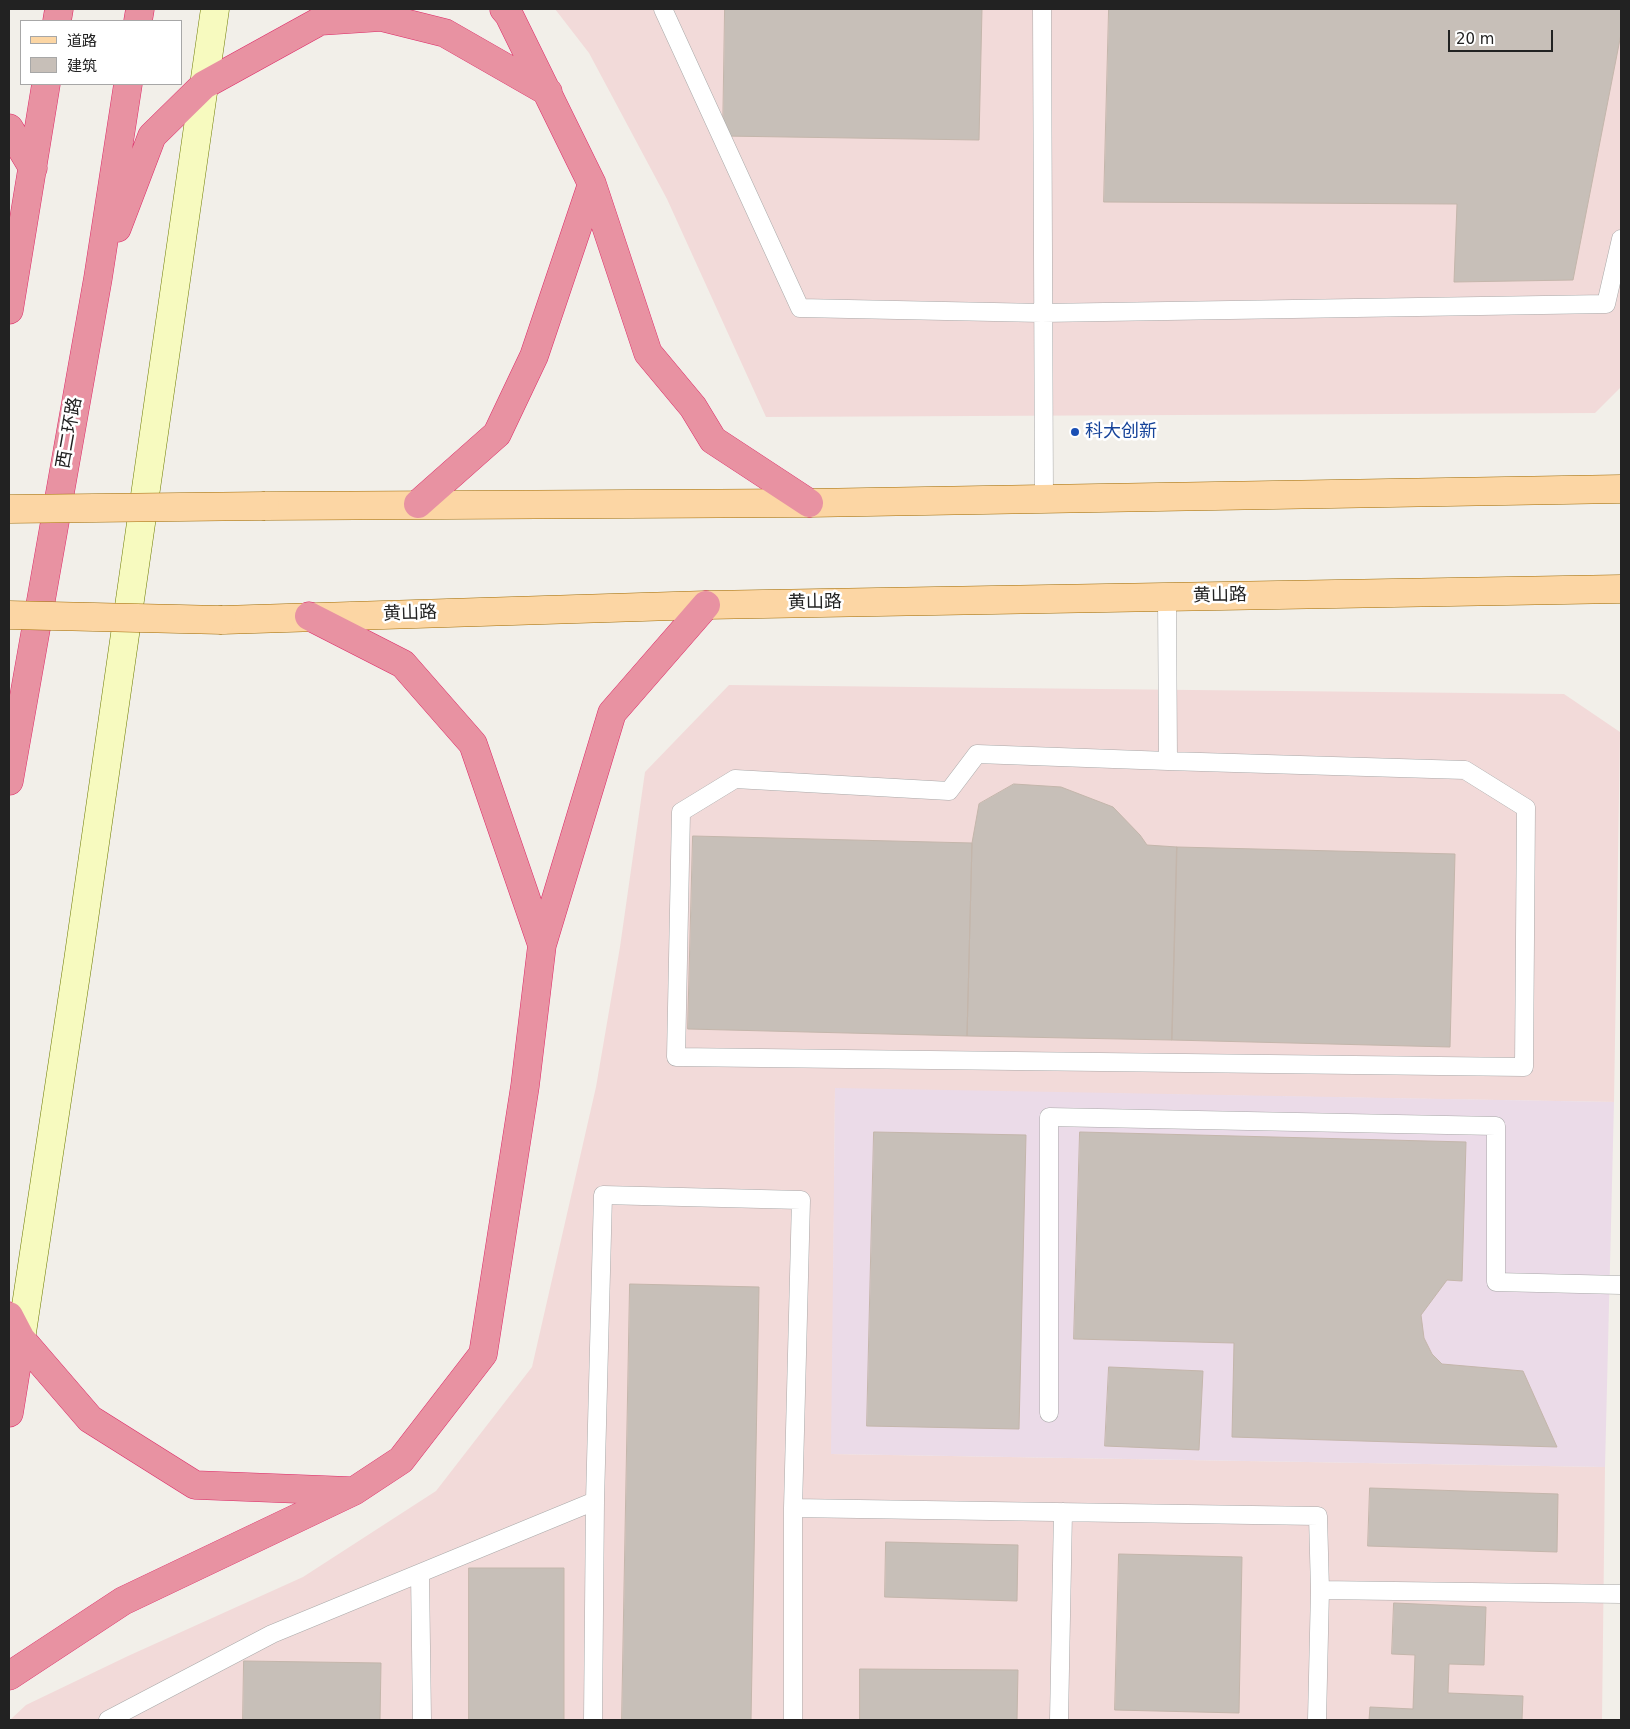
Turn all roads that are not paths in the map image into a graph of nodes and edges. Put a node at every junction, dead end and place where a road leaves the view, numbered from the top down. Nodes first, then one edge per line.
1 (215, 9) edge
2 (504, 9) edge
3 (663, 9) edge
4 (1042, 9) edge
5 (46, 85) edge
6 (128, 85) edge
7 (204, 85) junction
8 (548, 92) junction
9 (9, 128) edge
10 (33, 168) junction
11 (592, 184) junction
12 (1621, 239) edge
13 (98, 278) junction
14 (9, 310) edge
15 (1042, 313) junction
16 (1621, 489) edge
17 (1044, 499) junction
18 (809, 503) junction
19 (418, 504) junction
20 (9, 508) edge
21 (1621, 589) edge
22 (1167, 597) junction
23 (706, 605) junction
24 (9, 615) edge
25 (309, 616) junction
26 (1168, 761) junction
27 (9, 781) edge
28 (542, 945) junction
29 (1621, 1285) edge
30 (15, 1327) edge
31 (9, 1413) edge
32 (1049, 1413) dead end
33 (354, 1491) junction
34 (595, 1501) junction
35 (793, 1508) junction
36 (1063, 1512) junction
37 (420, 1573) junction
38 (1320, 1590) junction
39 (1621, 1594) edge
40 (9, 1676) edge
41 (108, 1720) edge
42 (422, 1720) edge
43 (593, 1720) edge
44 (793, 1720) edge
45 (1059, 1720) edge
46 (1317, 1720) edge

1 - 7 street
2 - 8 highway
3 - 15 lane
4 - 15 lane
5 - 10 highway
6 - 13 highway, 西二环路
7 - 8 highway
7 - 13 highway
7 - 30 street
8 - 11 highway
9 - 10 highway
10 - 14 highway
11 - 18 highway
11 - 19 highway
12 - 15 lane
13 - 27 highway, 西二环路
15 - 17 lane
16 - 17 main road
17 - 18 main road
18 - 19 main road
19 - 20 main road, bridge
21 - 22 main road, 黄山路
22 - 23 main road, 黄山路
22 - 26 lane
23 - 25 main road, 黄山路
23 - 28 highway
24 - 25 main road, 黄山路, bridge
25 - 28 highway
26 - 26 lane
28 - 33 highway
29 - 32 lane
30 - 31 highway
30 - 33 highway
33 - 40 highway
34 - 35 lane
34 - 37 lane
34 - 43 lane
35 - 36 lane
35 - 44 lane
36 - 38 lane
36 - 45 lane
37 - 41 lane
37 - 42 lane
38 - 39 lane
38 - 46 lane

